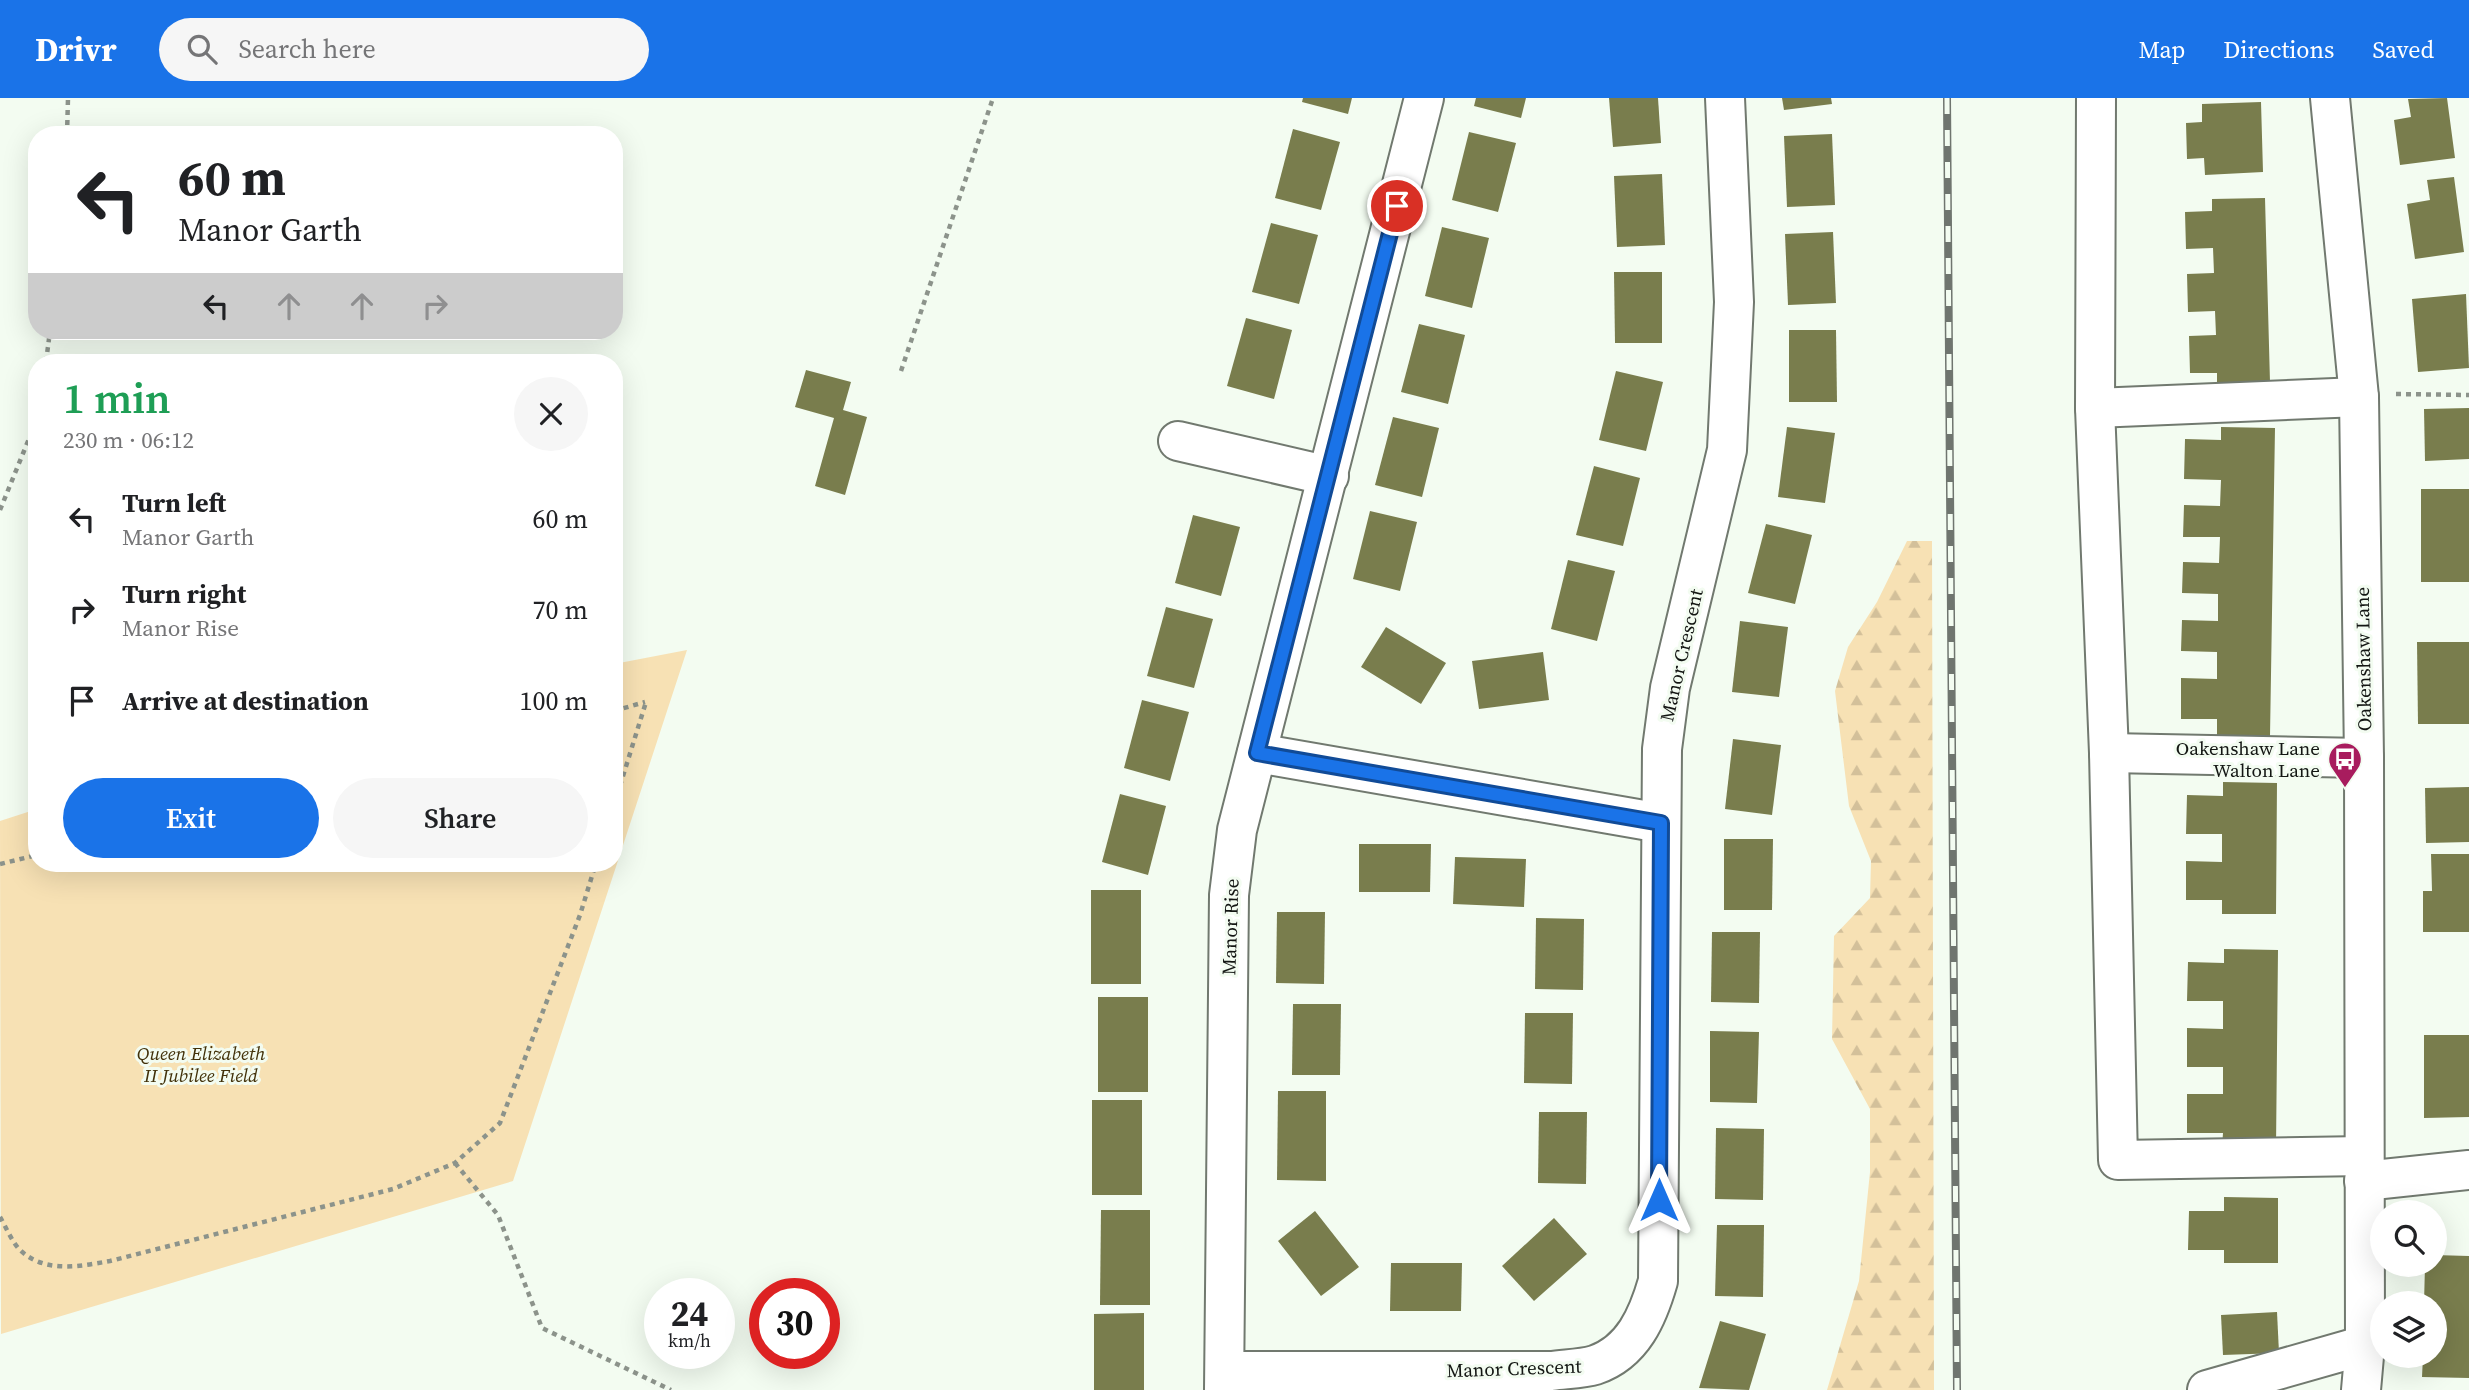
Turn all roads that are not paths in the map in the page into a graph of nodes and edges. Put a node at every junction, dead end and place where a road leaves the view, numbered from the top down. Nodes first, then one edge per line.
1 (1423, 98) edge
2 (1725, 98) edge
3 (2096, 98) edge
4 (2330, 98) edge
5 (2359, 397) junction
6 (2095, 408) junction
7 (1178, 441) dead end
8 (1329, 476) junction
9 (1257, 753) junction
10 (2109, 753) junction
11 (2364, 758) junction
12 (1661, 823) junction
13 (2364, 1168) junction
14 (2469, 1170) edge
15 (2365, 1345) junction
16 (1225, 1380) edge
17 (2207, 1390) edge
18 (2361, 1390) edge

1 - 8 street, Manor Rise
2 - 12 street, Manor Crescent
3 - 6 street
4 - 5 street, Oakenshaw Lane
5 - 6 street
5 - 11 street, Oakenshaw Lane
6 - 10 street
7 - 8 street
8 - 9 street, Manor Rise
9 - 12 street
9 - 16 street, Manor Rise
10 - 11 street
10 - 13 street
11 - 13 street, Oakenshaw Lane
12 - 16 street, Manor Crescent
13 - 14 street
13 - 15 street, Oakenshaw Lane
15 - 17 street
15 - 18 street, Oakenshaw Lane

